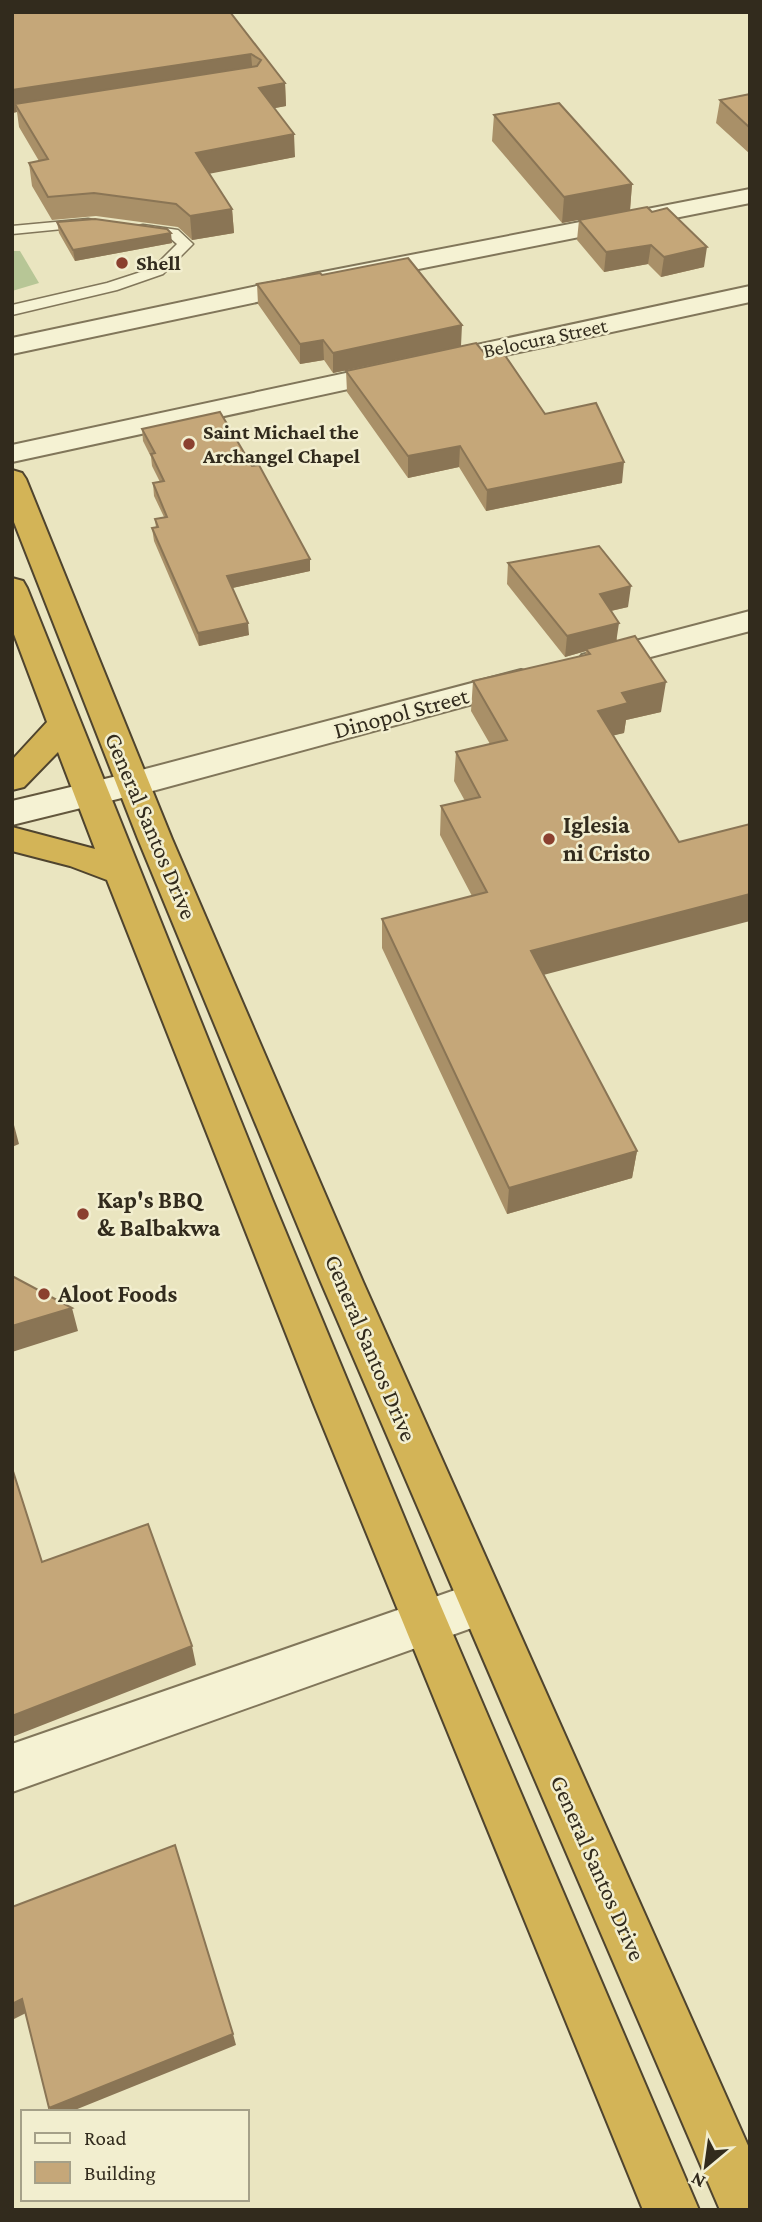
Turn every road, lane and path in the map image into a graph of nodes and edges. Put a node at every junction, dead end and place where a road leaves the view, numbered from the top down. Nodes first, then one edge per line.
1 (750, 197) edge
2 (12, 230) edge
3 (750, 294) edge
4 (12, 310) edge
5 (12, 346) edge
6 (12, 454) edge
7 (12, 479) edge
8 (12, 588) edge
9 (750, 621) edge
10 (64, 723) junction
11 (12, 779) edge
12 (134, 784) junction
13 (90, 796) junction
14 (12, 814) edge
15 (12, 839) edge
16 (122, 872) junction
17 (481, 1603) junction
18 (423, 1624) junction
19 (12, 1768) edge
20 (748, 2203) edge
21 (671, 2210) edge

1 - 5 street
2 - 4 lane
3 - 6 street, Belocura Street
7 - 12 highway, General Santos Drive
8 - 10 highway, General Santos Drive
9 - 12 street, Dinopol Street
10 - 11 highway
10 - 13 highway, General Santos Drive
12 - 13 street, Dinopol Street
12 - 17 highway, General Santos Drive
13 - 14 street, Dinopol Street
13 - 16 highway, General Santos Drive
15 - 16 highway
16 - 18 highway, General Santos Drive
17 - 18 street
17 - 20 highway, General Santos Drive
18 - 19 street
18 - 21 highway, General Santos Drive

